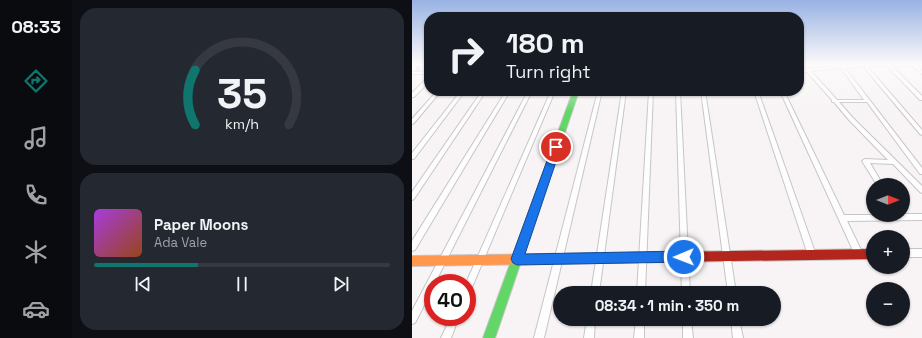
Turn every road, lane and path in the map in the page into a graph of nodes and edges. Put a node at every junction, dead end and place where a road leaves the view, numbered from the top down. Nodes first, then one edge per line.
1 (816, 80) edge
2 (852, 80) edge
3 (876, 80) edge
4 (903, 80) edge
5 (424, 83) edge
6 (412, 96) edge
7 (435, 96) edge
8 (459, 96) edge
9 (481, 96) edge
10 (505, 96) edge
11 (527, 96) edge
12 (551, 96) edge
13 (574, 96) edge
14 (599, 96) edge
15 (623, 96) edge
16 (651, 96) edge
17 (678, 96) edge
18 (704, 96) edge
19 (758, 96) edge
20 (784, 96) edge
21 (922, 99) edge
22 (834, 101) junction
23 (868, 101) junction
24 (412, 122) edge
25 (922, 133) edge
26 (412, 157) edge
27 (892, 162) junction
28 (922, 172) edge
29 (876, 178) edge
30 (922, 190) edge
31 (412, 197) edge
32 (910, 216) edge
33 (866, 217) edge
34 (922, 217) edge
35 (842, 218) junction
36 (412, 248) edge
37 (910, 253) edge
38 (922, 253) edge
39 (858, 254) junction
40 (866, 254) edge
41 (812, 255) junction
42 (726, 256) junction
43 (643, 257) junction
44 (684, 257) junction
45 (600, 258) junction
46 (517, 259) junction
47 (558, 259) junction
48 (442, 260) junction
49 (480, 260) junction
50 (412, 261) edge
51 (474, 274) edge
52 (596, 286) edge
53 (641, 286) edge
54 (686, 286) edge
55 (731, 286) edge
56 (412, 320) edge
57 (451, 326) edge
58 (590, 326) edge
59 (640, 326) edge
60 (687, 326) edge
61 (737, 326) edge
62 (446, 338) edge
63 (489, 338) edge
64 (539, 338) edge
65 (589, 338) edge
66 (639, 338) edge
67 (688, 338) edge
68 (738, 338) edge

1 - 22 street
2 - 23 street
3 - 25 street
4 - 21 street
5 - 6 street
7 - 24 street
8 - 26 street
9 - 31 street
10 - 36 street
11 - 48 street
12 - 49 street
13 - 46 street
14 - 47 street
15 - 45 street
16 - 43 street
17 - 44 street
18 - 42 street
19 - 41 street
20 - 35 street
22 - 23 street
22 - 27 street
23 - 28 street
27 - 29 street
27 - 30 street
32 - 34 street
33 - 35 street
35 - 39 street
37 - 38 street
39 - 40 street
39 - 41 street
41 - 42 street
42 - 44 street
42 - 55 street
43 - 44 street
43 - 45 street
43 - 53 street
44 - 54 street
45 - 47 street
45 - 52 street
46 - 47 street
46 - 49 street
46 - 63 street
47 - 64 street
48 - 49 street
48 - 50 street
48 - 56 street
49 - 51 street
57 - 62 street
58 - 65 street
59 - 66 street
60 - 67 street
61 - 68 street

